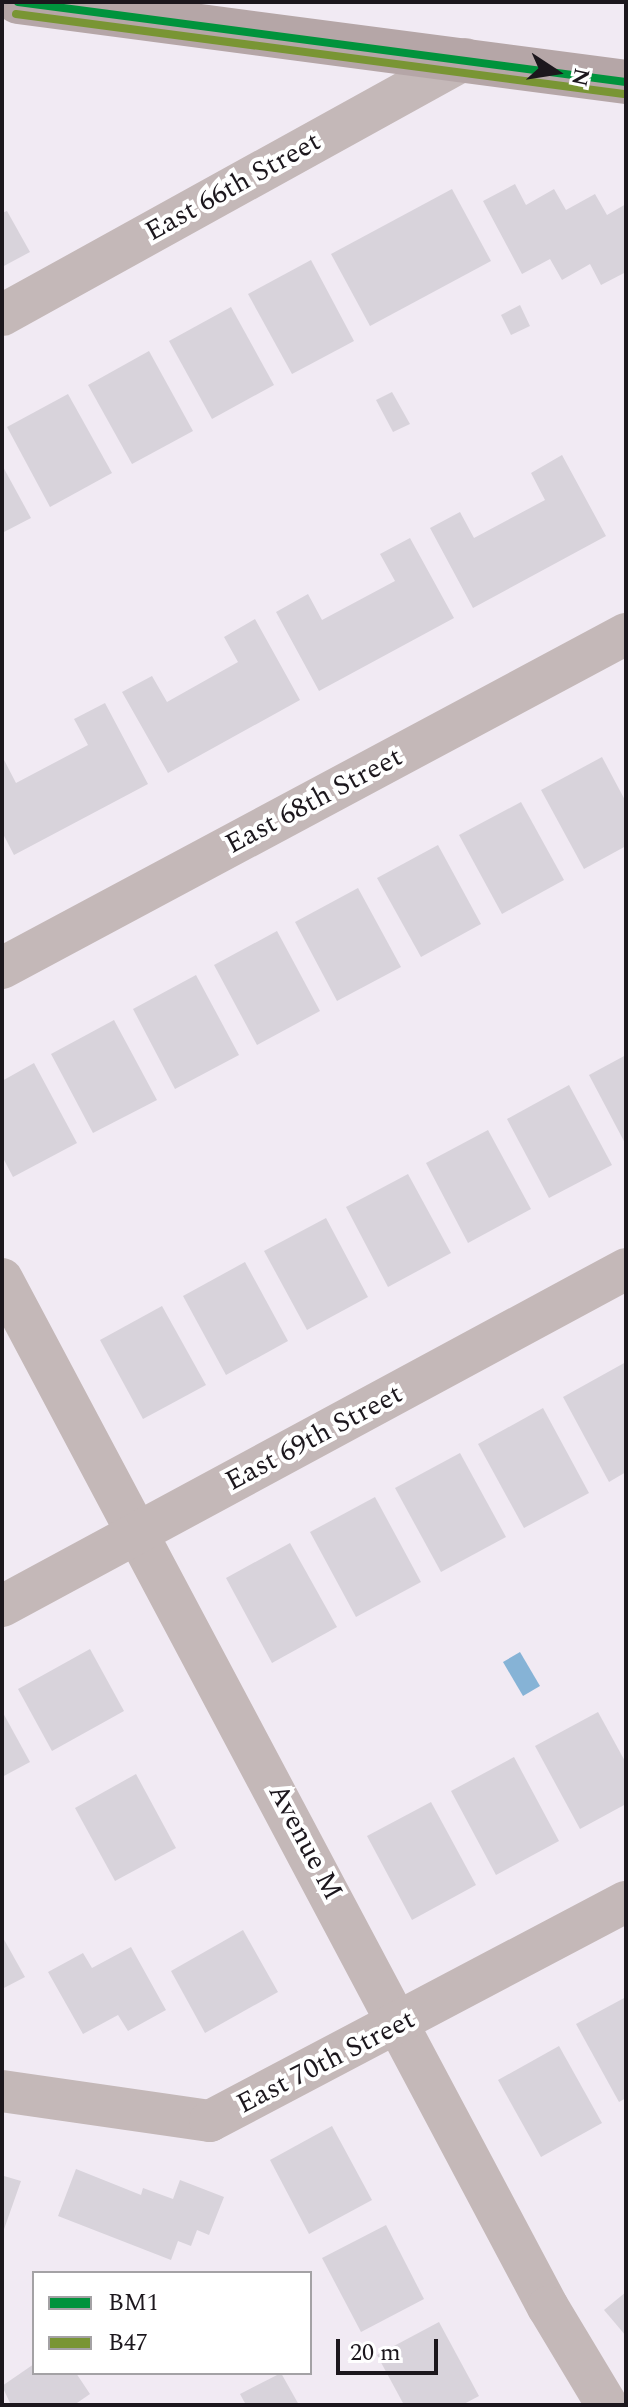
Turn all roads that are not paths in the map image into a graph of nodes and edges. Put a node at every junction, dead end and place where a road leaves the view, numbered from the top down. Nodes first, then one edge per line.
1 (18, 2) edge
2 (465, 59) junction
3 (626, 82) edge
4 (2, 315) edge
5 (626, 634) edge
6 (2, 968) edge
7 (626, 1269) edge
8 (2, 1279) edge
9 (138, 1533) junction
10 (2, 1606) edge
11 (626, 1902) edge
12 (402, 2023) junction
13 (2, 2091) edge
14 (607, 2405) edge

1 - 2 main road
2 - 3 main road
2 - 4 street, East 66th Street
5 - 6 street, East 68th Street
7 - 9 street, East 69th Street
8 - 9 street, Avenue M
9 - 10 street, East 69th Street
9 - 12 street, Avenue M
11 - 12 street, East 70th Street
12 - 13 street, East 70th Street
12 - 14 street, Avenue M

